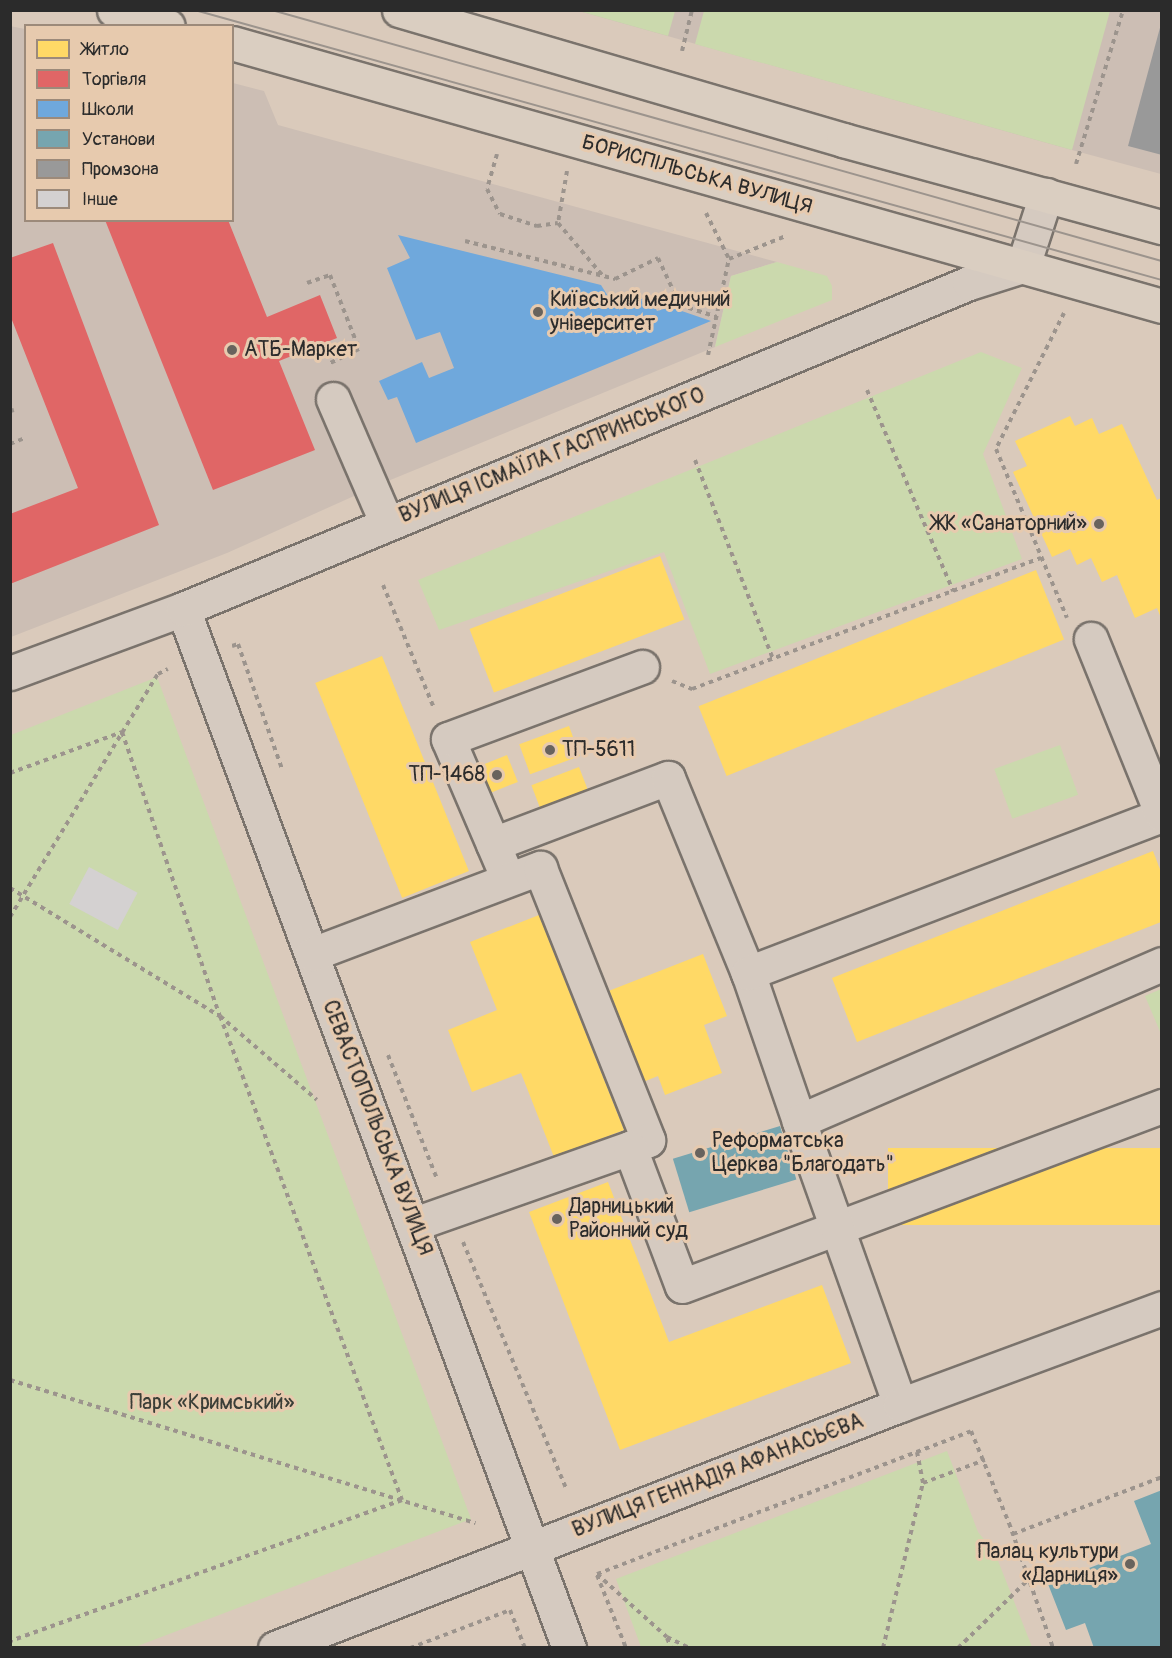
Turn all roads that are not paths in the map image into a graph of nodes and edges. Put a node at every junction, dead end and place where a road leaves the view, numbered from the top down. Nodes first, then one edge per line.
1 (114, 10) edge
2 (399, 10) edge
3 (161, 24) edge
4 (234, 44) edge
5 (1046, 195) junction
6 (1161, 227) edge
7 (1023, 266) junction
8 (1161, 306) edge
9 (333, 399) road end
10 (387, 524) junction
11 (183, 609) junction
12 (1091, 639) road end
13 (642, 667) road end
14 (10, 673) edge
15 (493, 844) junction
16 (508, 881) junction
17 (312, 954) junction
18 (1161, 964) edge
19 (748, 973) junction
20 (1161, 1106) edge
21 (799, 1121) junction
22 (630, 1148) junction
23 (414, 1224) junction
24 (838, 1227) junction
25 (1161, 1308) edge
26 (900, 1405) junction
27 (532, 1548) junction
28 (275, 1647) edge
29 (569, 1647) edge

1 - 3 main road
2 - 5 main road
4 - 7 main road, БОРИСПІЛЬСЬКА ВУЛИЦЯ
5 - 6 main road
5 - 7 street
7 - 8 main road, БОРИСПІЛЬСЬКА ВУЛИЦЯ
7 - 10 street, ВУЛИЦЯ ІСМАЇЛА ГАСПРИНСЬКОГО
9 - 10 street
10 - 11 street, ВУЛИЦЯ ІСМАЇЛА ГАСПРИНСЬКОГО
11 - 14 street, ВУЛИЦЯ ІСМАЇЛА ГАСПРИНСЬКОГО
11 - 17 street, СЕВАСТОПОЛЬСЬКА ВУЛИЦЯ
12 - 19 street
13 - 15 street
15 - 16 street
15 - 19 street
16 - 17 street
16 - 22 street
17 - 23 street, СЕВАСТОПОЛЬСЬКА ВУЛИЦЯ
18 - 21 street
19 - 21 street
20 - 24 street
21 - 24 street
22 - 23 street
22 - 24 street
23 - 27 street, СЕВАСТОПОЛЬСЬКА ВУЛИЦЯ
24 - 26 street
25 - 26 street, ВУЛИЦЯ ГЕННАДІЯ АФАНАСЬЄВА
26 - 27 street, ВУЛИЦЯ ГЕННАДІЯ АФАНАСЬЄВА
27 - 28 street, ВУЛИЦЯ ГЕННАДІЯ АФАНАСЬЄВА
27 - 29 street, СЕВАСТОПОЛЬСЬКА ВУЛИЦЯ

